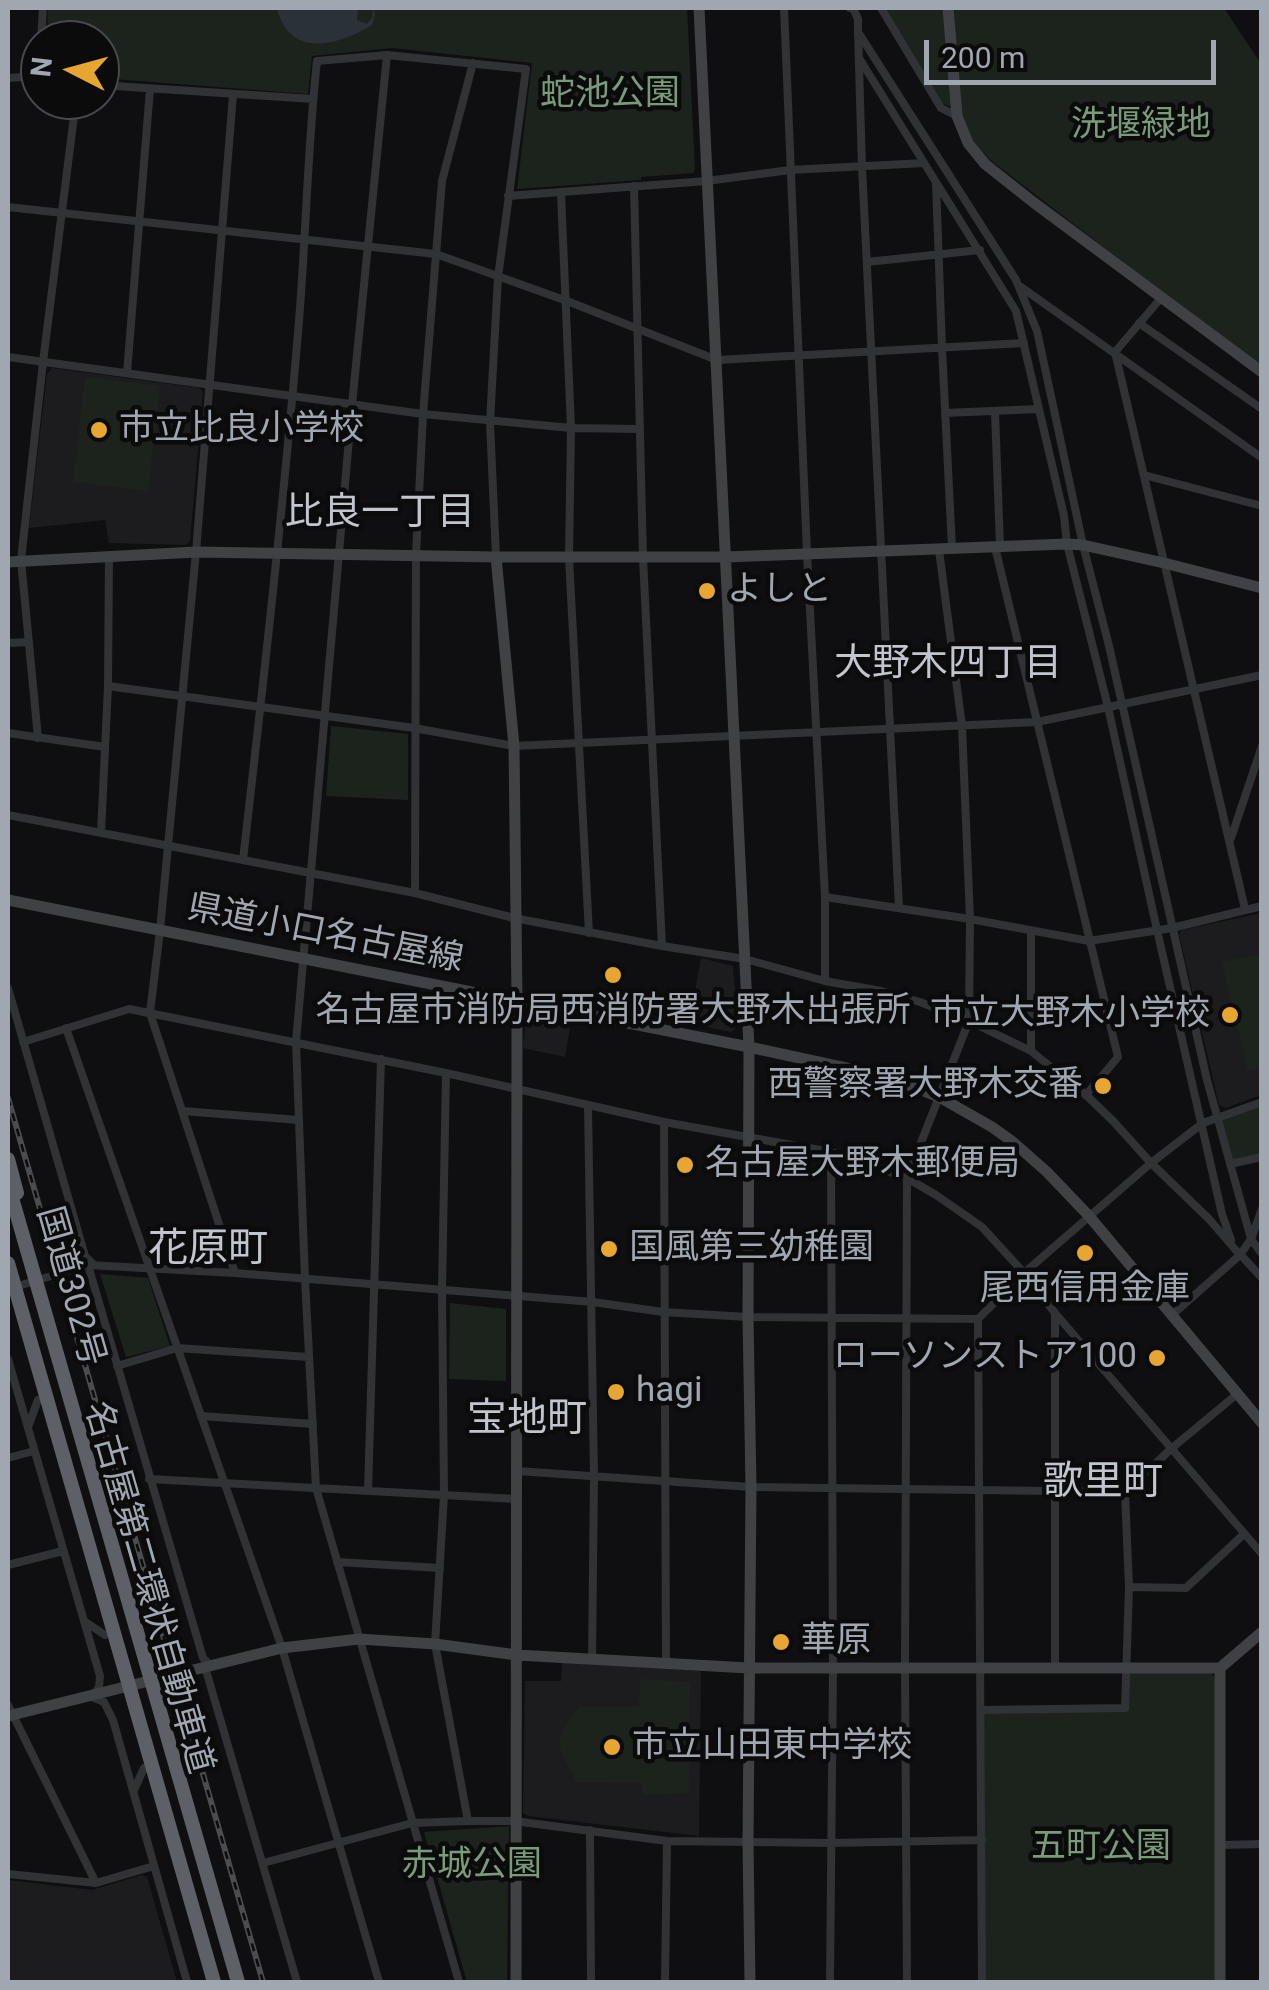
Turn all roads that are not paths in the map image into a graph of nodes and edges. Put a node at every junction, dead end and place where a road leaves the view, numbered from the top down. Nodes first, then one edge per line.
1 (699, 8) edge
2 (784, 8) edge
3 (850, 8) edge
4 (880, 8) edge
5 (948, 8) edge
6 (858, 32) junction
7 (387, 55) junction
8 (859, 58) junction
9 (473, 63) junction
10 (8, 78) edge
11 (8, 87) edge
12 (120, 87) edge
13 (150, 89) junction
14 (233, 95) junction
15 (313, 99) junction
16 (957, 116) junction
17 (73, 120) edge
18 (924, 164) junction
19 (862, 167) junction
20 (790, 170) junction
21 (707, 181) junction
22 (936, 182) junction
23 (634, 186) junction
24 (561, 193) junction
25 (508, 196) junction
26 (8, 207) edge
27 (61, 213) junction
28 (141, 221) junction
29 (222, 230) junction
30 (306, 239) junction
31 (368, 247) junction
32 (980, 250) junction
33 (938, 253) junction
34 (436, 254) junction
35 (867, 262) junction
36 (498, 277) junction
37 (1019, 285) junction
38 (1161, 298) junction
39 (567, 301) junction
40 (1139, 323) junction
41 (638, 328) junction
42 (1024, 343) junction
43 (942, 348) junction
44 (871, 351) junction
45 (1115, 352) junction
46 (8, 356) edge
47 (798, 356) junction
48 (717, 360) junction
49 (43, 362) junction
50 (1262, 372) edge
51 (127, 373) junction
52 (211, 386) junction
53 (293, 397) junction
54 (352, 404) junction
55 (1038, 408) junction
56 (1262, 410) edge
57 (995, 412) junction
58 (945, 413) junction
59 (422, 414) junction
60 (490, 422) junction
61 (571, 428) junction
62 (640, 429) junction
63 (1262, 458) edge
64 (1144, 475) junction
65 (1262, 506) edge
66 (1068, 544) junction
67 (1083, 544) junction
68 (998, 546) junction
69 (946, 549) junction
70 (881, 550) junction
71 (196, 552) junction
72 (806, 553) junction
73 (276, 554) junction
74 (339, 554) junction
75 (109, 555) junction
76 (416, 556) junction
77 (496, 558) junction
78 (568, 558) junction
79 (643, 558) junction
80 (726, 558) junction
81 (14, 561) edge
82 (1164, 563) junction
83 (1262, 588) edge
84 (29, 642) junction
85 (8, 643) edge
86 (1261, 673) edge
87 (108, 686) junction
88 (1194, 689) junction
89 (181, 696) junction
90 (1122, 704) junction
91 (260, 707) junction
92 (1108, 707) junction
93 (325, 716) junction
94 (1037, 722) junction
95 (962, 726) junction
96 (414, 728) junction
97 (889, 730) junction
98 (8, 733) edge
99 (817, 733) junction
100 (735, 737) junction
101 (38, 738) junction
102 (651, 739) junction
103 (579, 742) junction
104 (514, 746) junction
105 (1262, 746) edge
106 (105, 747) junction
107 (8, 816) edge
108 (102, 832) junction
109 (1230, 842) junction
110 (167, 845) junction
111 (243, 860) junction
112 (310, 873) junction
113 (415, 894) junction
114 (825, 897) junction
115 (8, 900) edge
116 (1262, 906) edge
117 (898, 908) junction
118 (1245, 909) junction
119 (514, 918) junction
120 (970, 920) junction
121 (1172, 928) junction
122 (160, 930) junction
123 (1156, 930) junction
124 (1031, 931) junction
125 (589, 932) junction
126 (1089, 941) junction
127 (662, 946) junction
128 (303, 959) junction
129 (745, 959) junction
130 (826, 981) junction
131 (8, 988) edge
132 (516, 1000) junction
133 (150, 1013) junction
134 (969, 1021) junction
135 (66, 1028) junction
136 (24, 1042) junction
137 (296, 1042) junction
138 (750, 1047) junction
139 (1030, 1051) junction
140 (381, 1059) junction
141 (446, 1072) junction
142 (516, 1090) junction
143 (1086, 1095) junction
144 (941, 1098) junction
145 (1262, 1102) edge
146 (588, 1106) junction
147 (182, 1111) junction
148 (1216, 1118) junction
149 (299, 1120) junction
150 (664, 1122) junction
151 (1202, 1123) junction
152 (749, 1138) junction
153 (831, 1152) junction
154 (8, 1158) edge
155 (1262, 1158) edge
156 (1151, 1163) junction
157 (1230, 1164) junction
158 (907, 1178) junction
159 (8, 1184) edge
160 (1262, 1209) edge
161 (8, 1210) edge
162 (1089, 1216) junction
163 (1251, 1240) junction
164 (1262, 1254) edge
165 (1240, 1255) junction
166 (8, 1263) edge
167 (92, 1265) junction
168 (148, 1267) junction
169 (236, 1273) junction
170 (1024, 1273) junction
171 (1262, 1278) edge
172 (305, 1279) junction
173 (35, 1281) junction
174 (374, 1284) junction
175 (442, 1290) junction
176 (8, 1292) edge
177 (517, 1296) junction
178 (592, 1302) junction
179 (663, 1312) junction
180 (1055, 1313) junction
181 (1172, 1315) junction
182 (830, 1317) junction
183 (906, 1317) junction
184 (748, 1318) junction
185 (978, 1319) junction
186 (177, 1348) junction
187 (309, 1357) junction
188 (8, 1359) edge
189 (117, 1366) junction
190 (10, 1376) edge
191 (1236, 1395) junction
192 (38, 1400) junction
193 (201, 1416) junction
194 (1262, 1423) edge
195 (313, 1424) junction
196 (28, 1432) junction
197 (1172, 1448) junction
198 (34, 1451) junction
199 (8, 1458) edge
200 (517, 1472) junction
201 (594, 1476) junction
202 (149, 1479) junction
203 (664, 1480) junction
204 (225, 1483) junction
205 (751, 1486) junction
206 (833, 1486) junction
207 (316, 1488) junction
208 (906, 1490) junction
209 (978, 1490) junction
210 (1054, 1490) junction
211 (368, 1491) junction
212 (1126, 1492) junction
213 (444, 1495) junction
214 (517, 1499) junction
215 (1244, 1534) junction
216 (63, 1551) junction
217 (1262, 1554) edge
218 (116, 1560) junction
219 (337, 1562) junction
220 (8, 1565) edge
221 (440, 1568) junction
222 (1129, 1587) junction
223 (84, 1622) junction
224 (1262, 1632) edge
225 (105, 1635) junction
226 (359, 1639) junction
227 (436, 1644) junction
228 (282, 1648) junction
229 (517, 1655) junction
230 (592, 1660) junction
231 (666, 1664) junction
232 (210, 1666) junction
233 (1054, 1666) junction
234 (834, 1667) junction
235 (905, 1667) junction
236 (981, 1667) junction
237 (1127, 1667) junction
238 (748, 1668) junction
239 (1220, 1668) junction
240 (151, 1681) junction
241 (121, 1689) junction
242 (92, 1696) junction
243 (982, 1710) junction
244 (10, 1712) edge
245 (144, 1768) junction
246 (134, 1794) junction
247 (468, 1820) junction
248 (514, 1820) junction
249 (412, 1824) junction
250 (590, 1830) junction
251 (906, 1840) junction
252 (982, 1840) junction
253 (666, 1841) junction
254 (337, 1842) junction
255 (748, 1842) junction
256 (831, 1843) junction
257 (1262, 1844) edge
258 (1221, 1845) junction
259 (264, 1863) junction
260 (154, 1866) junction
261 (8, 1874) edge
262 (96, 1883) junction
263 (187, 1982) edge
264 (206, 1982) edge
265 (214, 1982) edge
266 (229, 1982) edge
267 (241, 1982) edge
268 (297, 1982) edge
269 (379, 1982) edge
270 (458, 1982) edge
271 (516, 1982) edge
272 (591, 1982) edge
273 (665, 1982) edge
274 (750, 1982) edge
275 (830, 1982) edge
276 (907, 1982) edge
277 (982, 1982) edge
278 (1220, 1982) edge

1 - 21 street
2 - 20 street
3 - 6 street
4 - 16 street
5 - 16 street
6 - 8 street
6 - 37 street
7 - 9 street
7 - 15 street
7 - 31 street
8 - 18 street
8 - 19 street
9 - 25 street
9 - 34 street
10 - 11 street
12 - 13 street
13 - 14 street
13 - 28 street
14 - 15 street
14 - 29 street
15 - 30 street
16 - 38 street
17 - 27 street
18 - 19 street
18 - 22 street
19 - 20 street
19 - 35 street
20 - 21 street
20 - 47 street
21 - 23 street
21 - 48 street
22 - 32 street
22 - 33 street
23 - 24 street
23 - 41 street
24 - 25 street
24 - 39 street
25 - 36 street
26 - 27 street
27 - 28 street
27 - 49 street
28 - 29 street
28 - 51 street
29 - 30 street
29 - 52 street
30 - 31 street
30 - 53 street
31 - 34 street
31 - 54 street
32 - 33 street
32 - 42 street
33 - 35 street
33 - 43 street
34 - 36 street
34 - 59 street
35 - 44 street
36 - 39 street
36 - 60 street
37 - 45 street
37 - 67 street
38 - 40 street
38 - 50 street
39 - 41 street
39 - 61 street
40 - 45 street
40 - 56 street
41 - 48 street
41 - 62 street
42 - 43 street
42 - 55 street
43 - 44 street
43 - 58 street
44 - 47 street
44 - 70 street
45 - 63 street
45 - 64 street
46 - 49 street
47 - 48 street
47 - 72 street
48 - 80 street
49 - 51 street
49 - 81 street
51 - 52 street
52 - 53 street
52 - 71 street
53 - 54 street
53 - 73 street
54 - 59 street
54 - 74 street
55 - 57 street
55 - 66 street
57 - 58 street
57 - 68 street
58 - 69 street
59 - 60 street
59 - 76 street
60 - 61 street
60 - 77 street
61 - 62 street
61 - 78 street
62 - 79 street
64 - 65 street
64 - 82 street
66 - 67 street
66 - 68 street
66 - 92 street
67 - 82 street
67 - 90 street
68 - 69 street
68 - 94 street
69 - 70 street
69 - 95 street
70 - 72 street
70 - 97 street
71 - 73 street
71 - 75 street
71 - 89 street
72 - 80 street
72 - 99 street
73 - 74 street
73 - 91 street
74 - 76 street
74 - 93 street
75 - 81 street
75 - 87 street
76 - 77 street
76 - 96 street
77 - 78 street
77 - 104 street
78 - 79 street
78 - 103 street
79 - 80 street
79 - 102 street
80 - 100 street
81 - 84 street
82 - 83 street
82 - 88 street
84 - 85 street
84 - 101 street
86 - 88 street
87 - 89 street
87 - 106 street
88 - 90 street
88 - 109 street
89 - 91 street
89 - 110 street
90 - 92 street
90 - 121 street
91 - 93 street
91 - 111 street
92 - 94 street
92 - 123 street
93 - 96 street
93 - 112 street
94 - 95 street
94 - 126 street
95 - 97 street
95 - 120 street
96 - 104 street
96 - 113 street
97 - 99 street
97 - 117 street
98 - 101 street
99 - 100 street
99 - 114 street
100 - 102 street
100 - 129 street
101 - 106 street
102 - 103 street
102 - 127 street
103 - 104 street
103 - 125 street
104 - 119 street
105 - 109 street
106 - 108 street
107 - 108 street
108 - 110 street
109 - 118 street
110 - 111 street
110 - 122 street
111 - 112 street
112 - 113 street
112 - 128 street
113 - 119 street
114 - 117 street
114 - 130 street
115 - 122 street, 県道小口名古屋線
116 - 118 street
117 - 120 street
118 - 121 street
119 - 125 street
119 - 132 street
120 - 124 street
120 - 134 street
121 - 123 street
121 - 148 street
122 - 128 street, 県道小口名古屋線
122 - 133 street
123 - 126 street
123 - 151 street
124 - 126 street
124 - 139 street
125 - 127 street
126 - 143 street
127 - 129 street
128 - 132 street, 県道小口名古屋線
128 - 137 street
129 - 130 street
129 - 138 street
130 - 134 street
131 - 136 street
132 - 138 street, 県道小口名古屋線
132 - 142 street
133 - 135 street
133 - 137 street
133 - 147 street
134 - 139 street
134 - 144 street
135 - 136 street
135 - 168 street
136 - 167 street
137 - 140 street
137 - 149 street
138 - 144 street, 県道小口名古屋線
138 - 152 street
139 - 143 street
140 - 141 street
140 - 174 street
141 - 142 street
141 - 175 street
142 - 146 street
142 - 177 street
143 - 156 street
144 - 158 street
144 - 162 street, 県道小口名古屋線
145 - 148 street
146 - 150 street
146 - 178 street
147 - 149 street
147 - 169 street
148 - 151 street
148 - 157 street
149 - 172 street
150 - 152 street
150 - 179 street
151 - 156 street
151 - 165 street
152 - 153 street
152 - 184 street
153 - 158 street
153 - 182 street
154 - 218 highway
155 - 157 street
156 - 162 street
156 - 165 street
157 - 163 street
158 - 170 street
158 - 183 street
159 - 173 highway, 国道302号
160 - 163 street
161 - 266 highway, 名古屋第二環状自動車道
162 - 170 street
162 - 181 street, 県道小口名古屋線
163 - 164 street
163 - 165 street
165 - 171 street
165 - 181 street
166 - 265 highway, 名古屋第二環状自動車道
167 - 168 street
167 - 173 street
167 - 189 street
168 - 169 street
168 - 186 street
169 - 172 street
170 - 180 street
170 - 185 street
172 - 174 street
172 - 187 street
173 - 176 street
173 - 218 highway, 国道302号
174 - 175 street
174 - 211 street
175 - 177 street
175 - 213 street
176 - 192 highway, 国道302号
177 - 178 street
177 - 200 street
178 - 179 street
178 - 201 street
179 - 184 street
179 - 203 street
180 - 197 street
180 - 210 street
181 - 191 street, 県道小口名古屋線
182 - 183 street
182 - 184 street
182 - 206 street
183 - 185 street
183 - 208 street
184 - 205 street
185 - 209 street
186 - 187 street
186 - 189 street
186 - 193 street
187 - 195 street
188 - 190 street
189 - 202 street
190 - 196 street
191 - 194 street, 県道小口名古屋線
191 - 197 street
192 - 196 street
192 - 225 highway, 国道302号
193 - 195 street
193 - 204 street
195 - 207 street
196 - 198 street
197 - 212 street
197 - 215 street
198 - 199 street
198 - 216 street
200 - 201 street
200 - 214 street
201 - 203 street
201 - 230 street
202 - 204 street
202 - 232 street
203 - 205 street
203 - 231 street
204 - 207 street
204 - 228 street
205 - 206 street
205 - 238 street
206 - 208 street
206 - 234 street
207 - 211 street
207 - 219 street
208 - 209 street
208 - 235 street
209 - 210 street
209 - 236 street
210 - 212 street
210 - 233 street
211 - 213 street
212 - 222 street
213 - 214 street
213 - 221 street
214 - 229 street
215 - 217 street
215 - 222 street
216 - 220 street
216 - 223 street
218 - 240 highway, 国道302号
219 - 221 street
219 - 226 street
221 - 227 street
222 - 237 street
223 - 225 street
223 - 242 street
224 - 239 street
225 - 241 highway, 国道302号
226 - 227 street
226 - 228 street
226 - 249 street
227 - 229 street
227 - 247 street
228 - 232 street
228 - 254 street
229 - 230 street
229 - 248 street
230 - 231 street
231 - 238 street
232 - 240 street
232 - 259 street
233 - 236 street
233 - 237 street
234 - 235 street
234 - 238 street
234 - 256 street
235 - 236 street
235 - 251 street
236 - 243 street
237 - 239 street
237 - 243 street
238 - 255 street
239 - 258 street
240 - 241 street
240 - 267 highway, 国道302号
241 - 242 street
241 - 245 highway, 国道302号
242 - 244 street
242 - 246 street
243 - 252 street
244 - 262 street
245 - 246 street
245 - 264 highway, 国道302号
246 - 260 street
247 - 248 street
247 - 249 street
248 - 250 street
248 - 271 street
249 - 254 street
249 - 270 street
250 - 253 street
250 - 272 street
251 - 252 street
251 - 256 street
251 - 276 street
252 - 277 street
253 - 255 street
253 - 273 street
254 - 259 street
254 - 269 street
255 - 256 street
255 - 274 street
256 - 275 street
257 - 258 street
258 - 278 street
259 - 268 street
260 - 262 street
260 - 263 street
261 - 262 street

